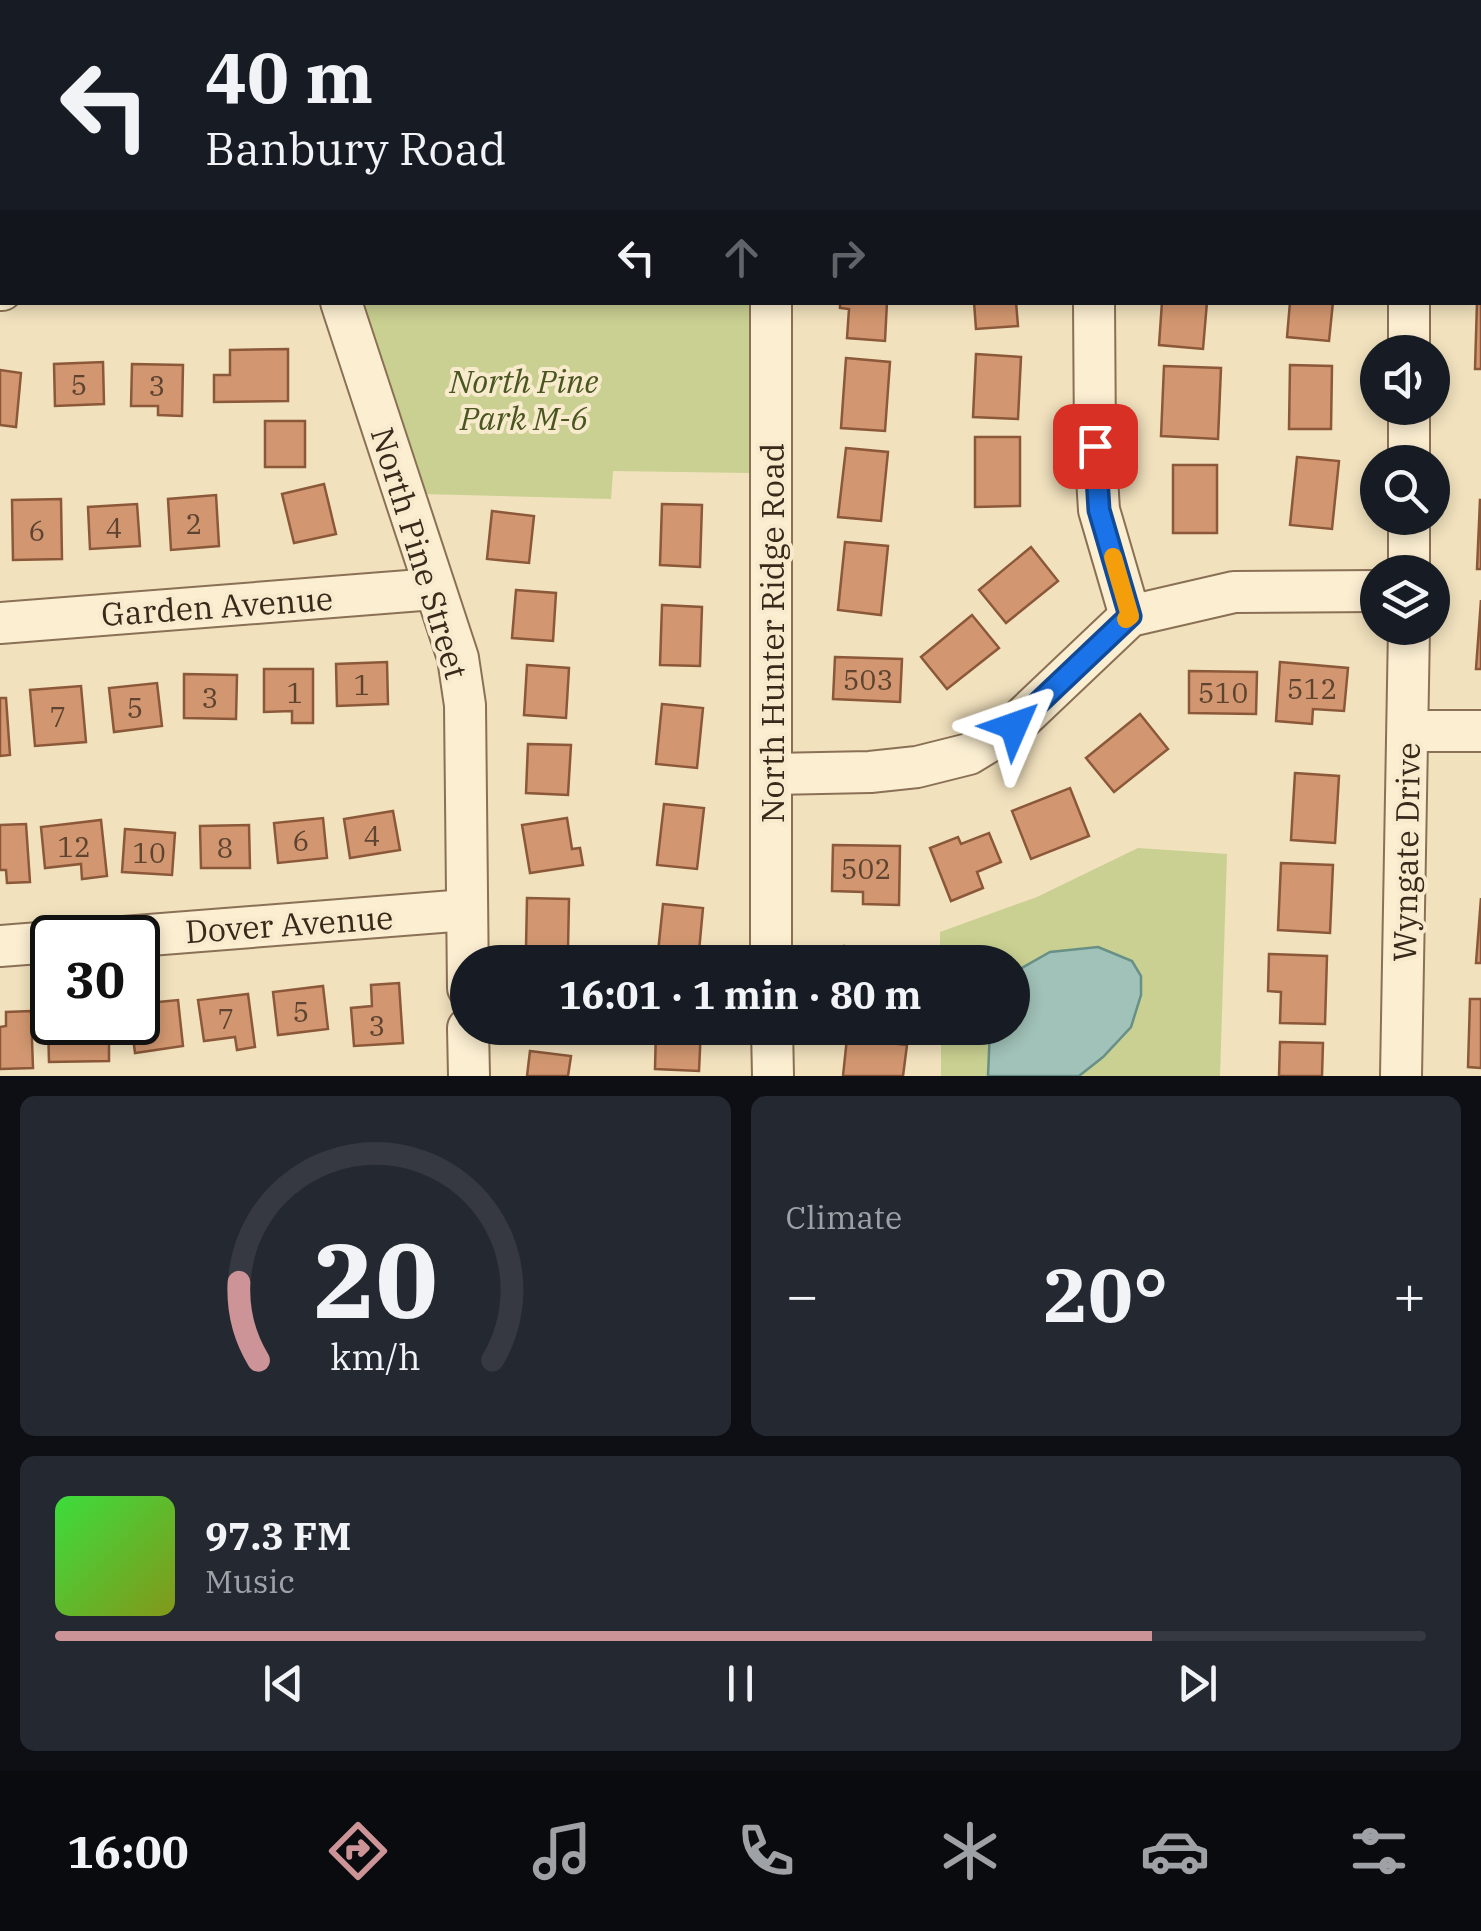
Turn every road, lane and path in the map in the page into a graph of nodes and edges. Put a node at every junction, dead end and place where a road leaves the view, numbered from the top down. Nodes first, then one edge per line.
1 (342, 305) edge
2 (771, 305) edge
3 (1094, 305) edge
4 (1408, 305) edge
5 (1409, 335) edge
6 (434, 589) junction
7 (1360, 591) edge
8 (1130, 616) junction
9 (0, 624) edge
10 (1409, 645) edge
11 (1409, 731) junction
12 (1481, 731) edge
13 (773, 774) junction
14 (466, 910) junction
15 (160, 934) edge
16 (30, 944) edge
17 (467, 945) edge
18 (772, 945) edge
19 (0, 946) edge
20 (468, 1045) edge
21 (772, 1045) edge
22 (469, 1076) edge
23 (773, 1076) edge
24 (1401, 1076) edge

1 - 6 street, North Pine Street
2 - 13 street, North Hunter Ridge Road
3 - 8 street
4 - 5 street
6 - 9 street, Garden Avenue
6 - 14 street, North Pine Street
7 - 8 street
8 - 13 street
10 - 11 street, Wyngate Drive
11 - 12 street
11 - 24 street, Wyngate Drive
13 - 18 street, North Hunter Ridge Road
14 - 15 street, Dover Avenue
14 - 17 street, North Pine Street
16 - 19 street
20 - 22 street
21 - 23 street

